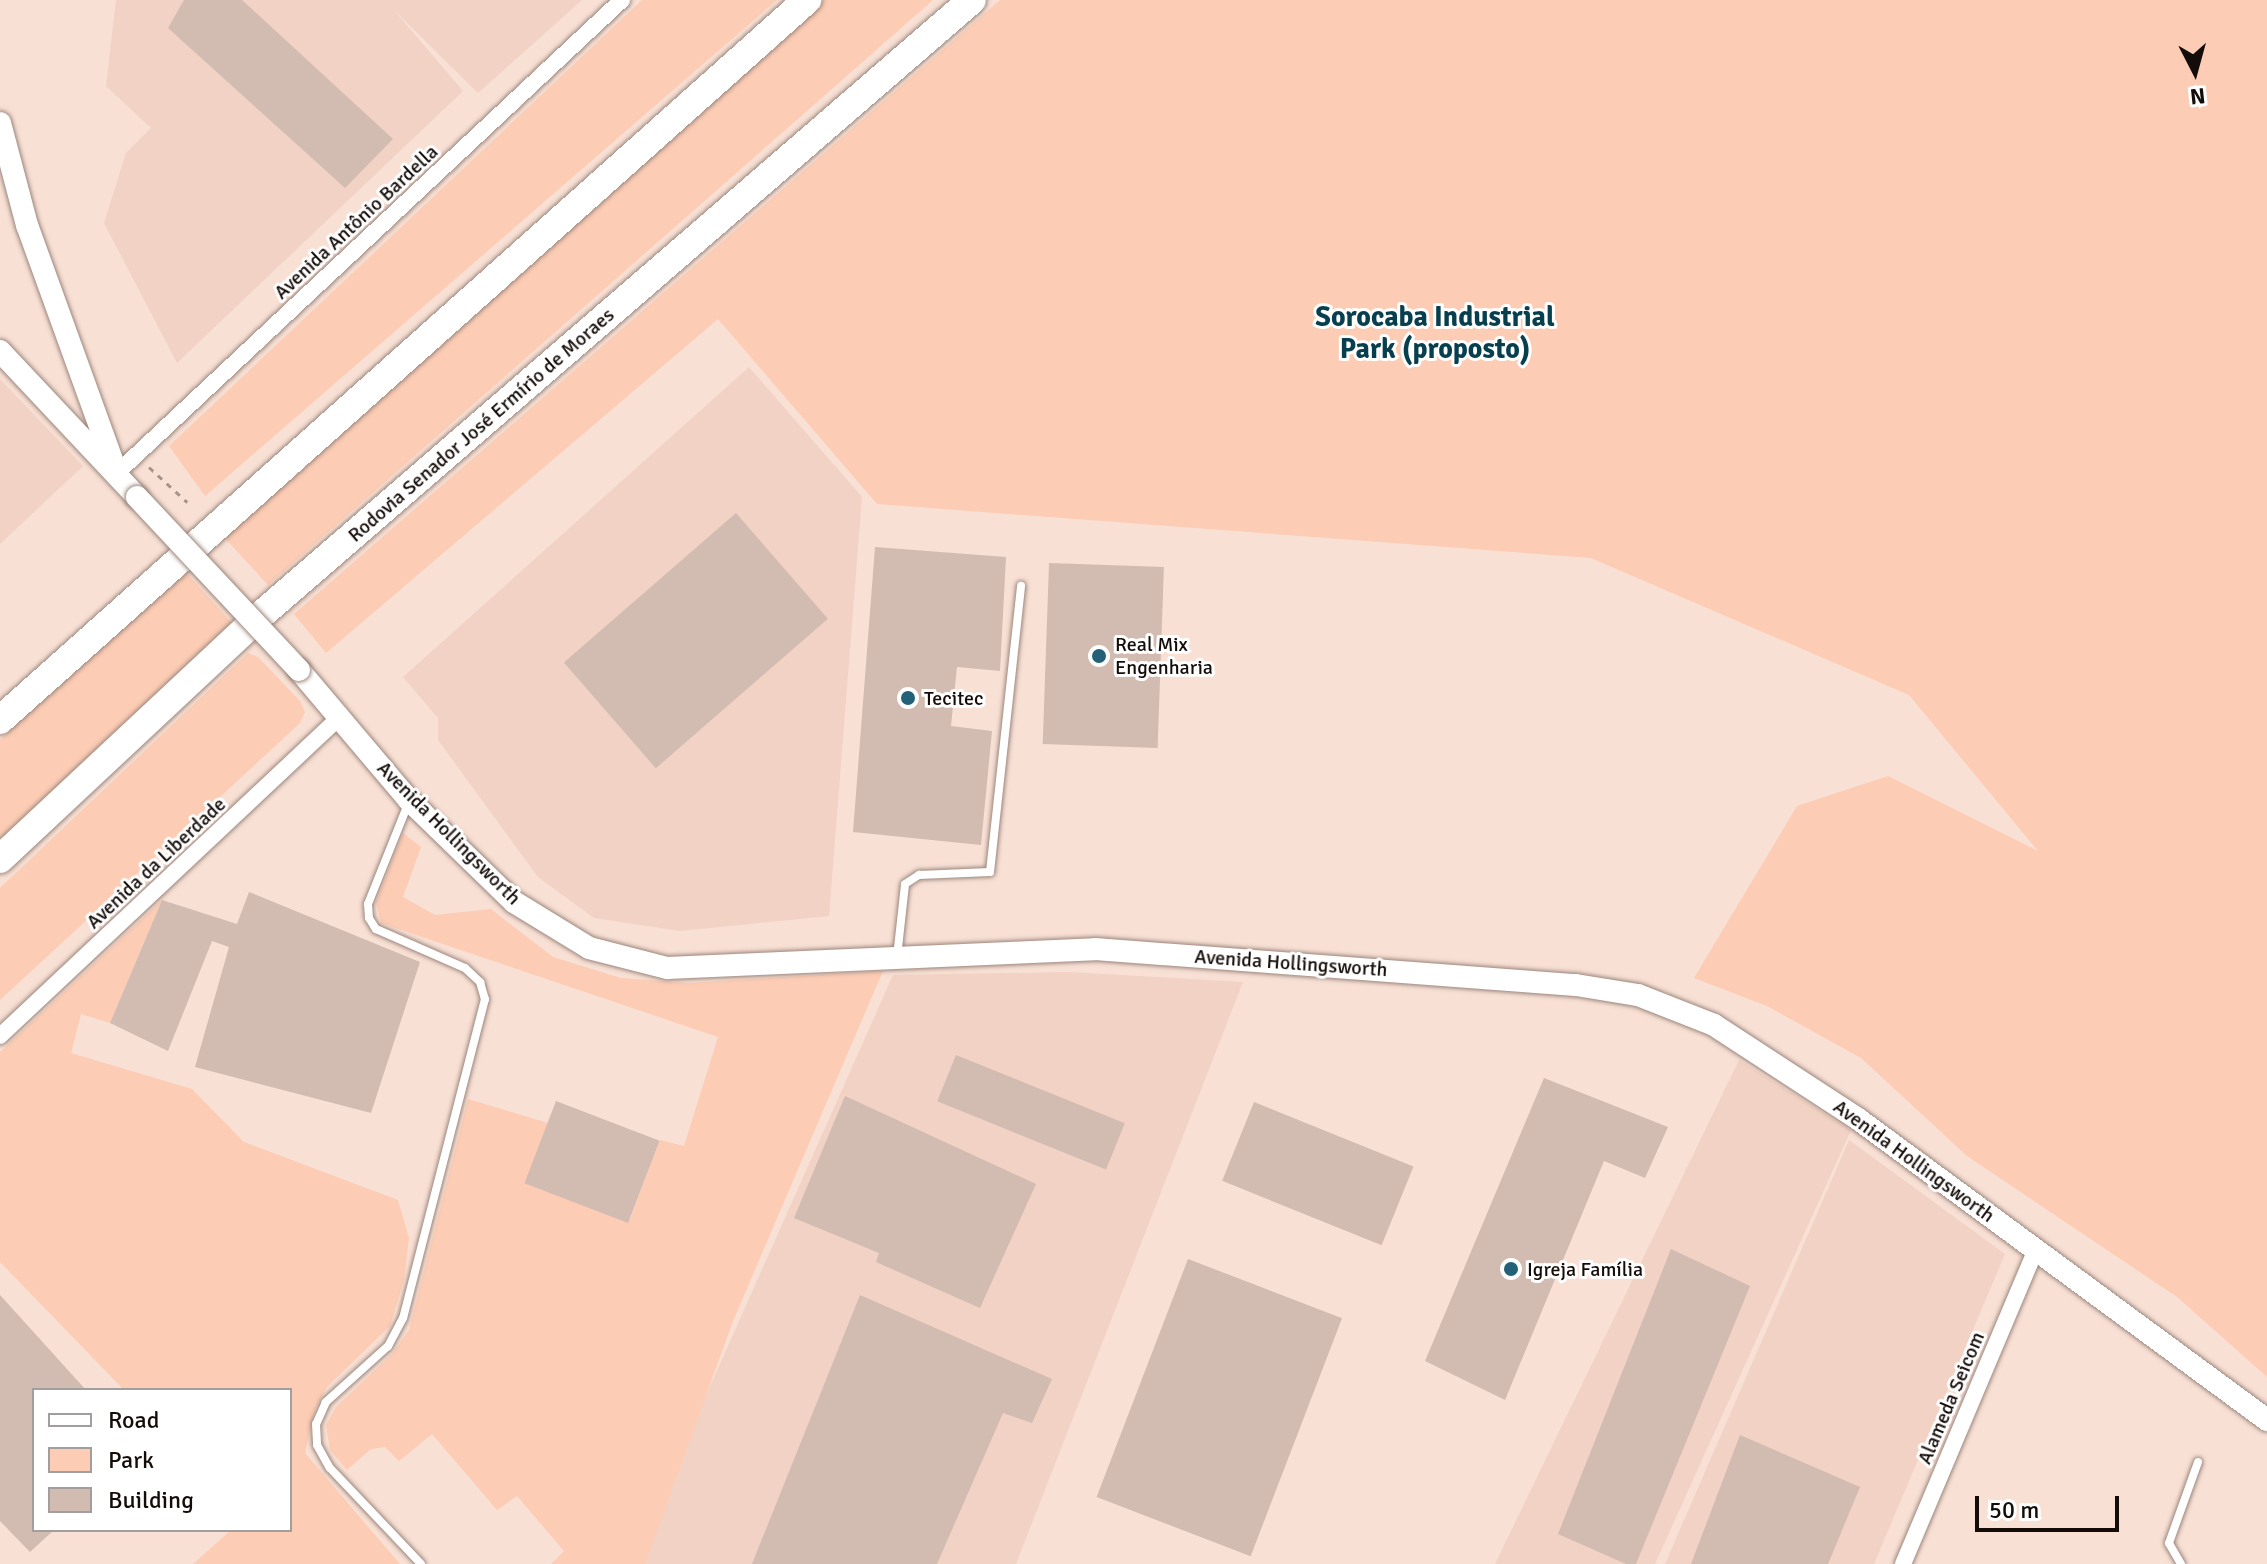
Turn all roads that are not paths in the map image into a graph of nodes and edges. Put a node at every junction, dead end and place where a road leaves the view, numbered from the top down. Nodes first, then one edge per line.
1 (622, 0) edge
2 (807, 0) edge
3 (972, 0) edge
4 (0, 123) edge
5 (0, 351) edge
6 (117, 473) junction
7 (1021, 586) dead end
8 (339, 718) junction
9 (0, 720) edge
10 (409, 800) junction
11 (0, 859) edge
12 (897, 958) junction
13 (0, 1036) edge
14 (2036, 1249) junction
15 (2267, 1420) edge
16 (2198, 1462) dead end
17 (421, 1564) edge
18 (1903, 1564) edge
19 (2181, 1564) edge

1 - 6 street, Avenida Antônio Bardella
2 - 9 highway
3 - 11 highway, Rodovia Senador José Ermírio de Moraes
4 - 6 main road
5 - 6 main road
6 - 8 main road, Avenida Hollingsworth, bridge
7 - 12 lane
8 - 10 main road, Avenida Hollingsworth
8 - 13 street, Avenida da Liberdade
10 - 12 main road, Avenida Hollingsworth
10 - 17 lane
12 - 14 main road, Avenida Hollingsworth
14 - 15 main road, Avenida Hollingsworth
14 - 18 street, Alameda Seicom
16 - 19 lane

